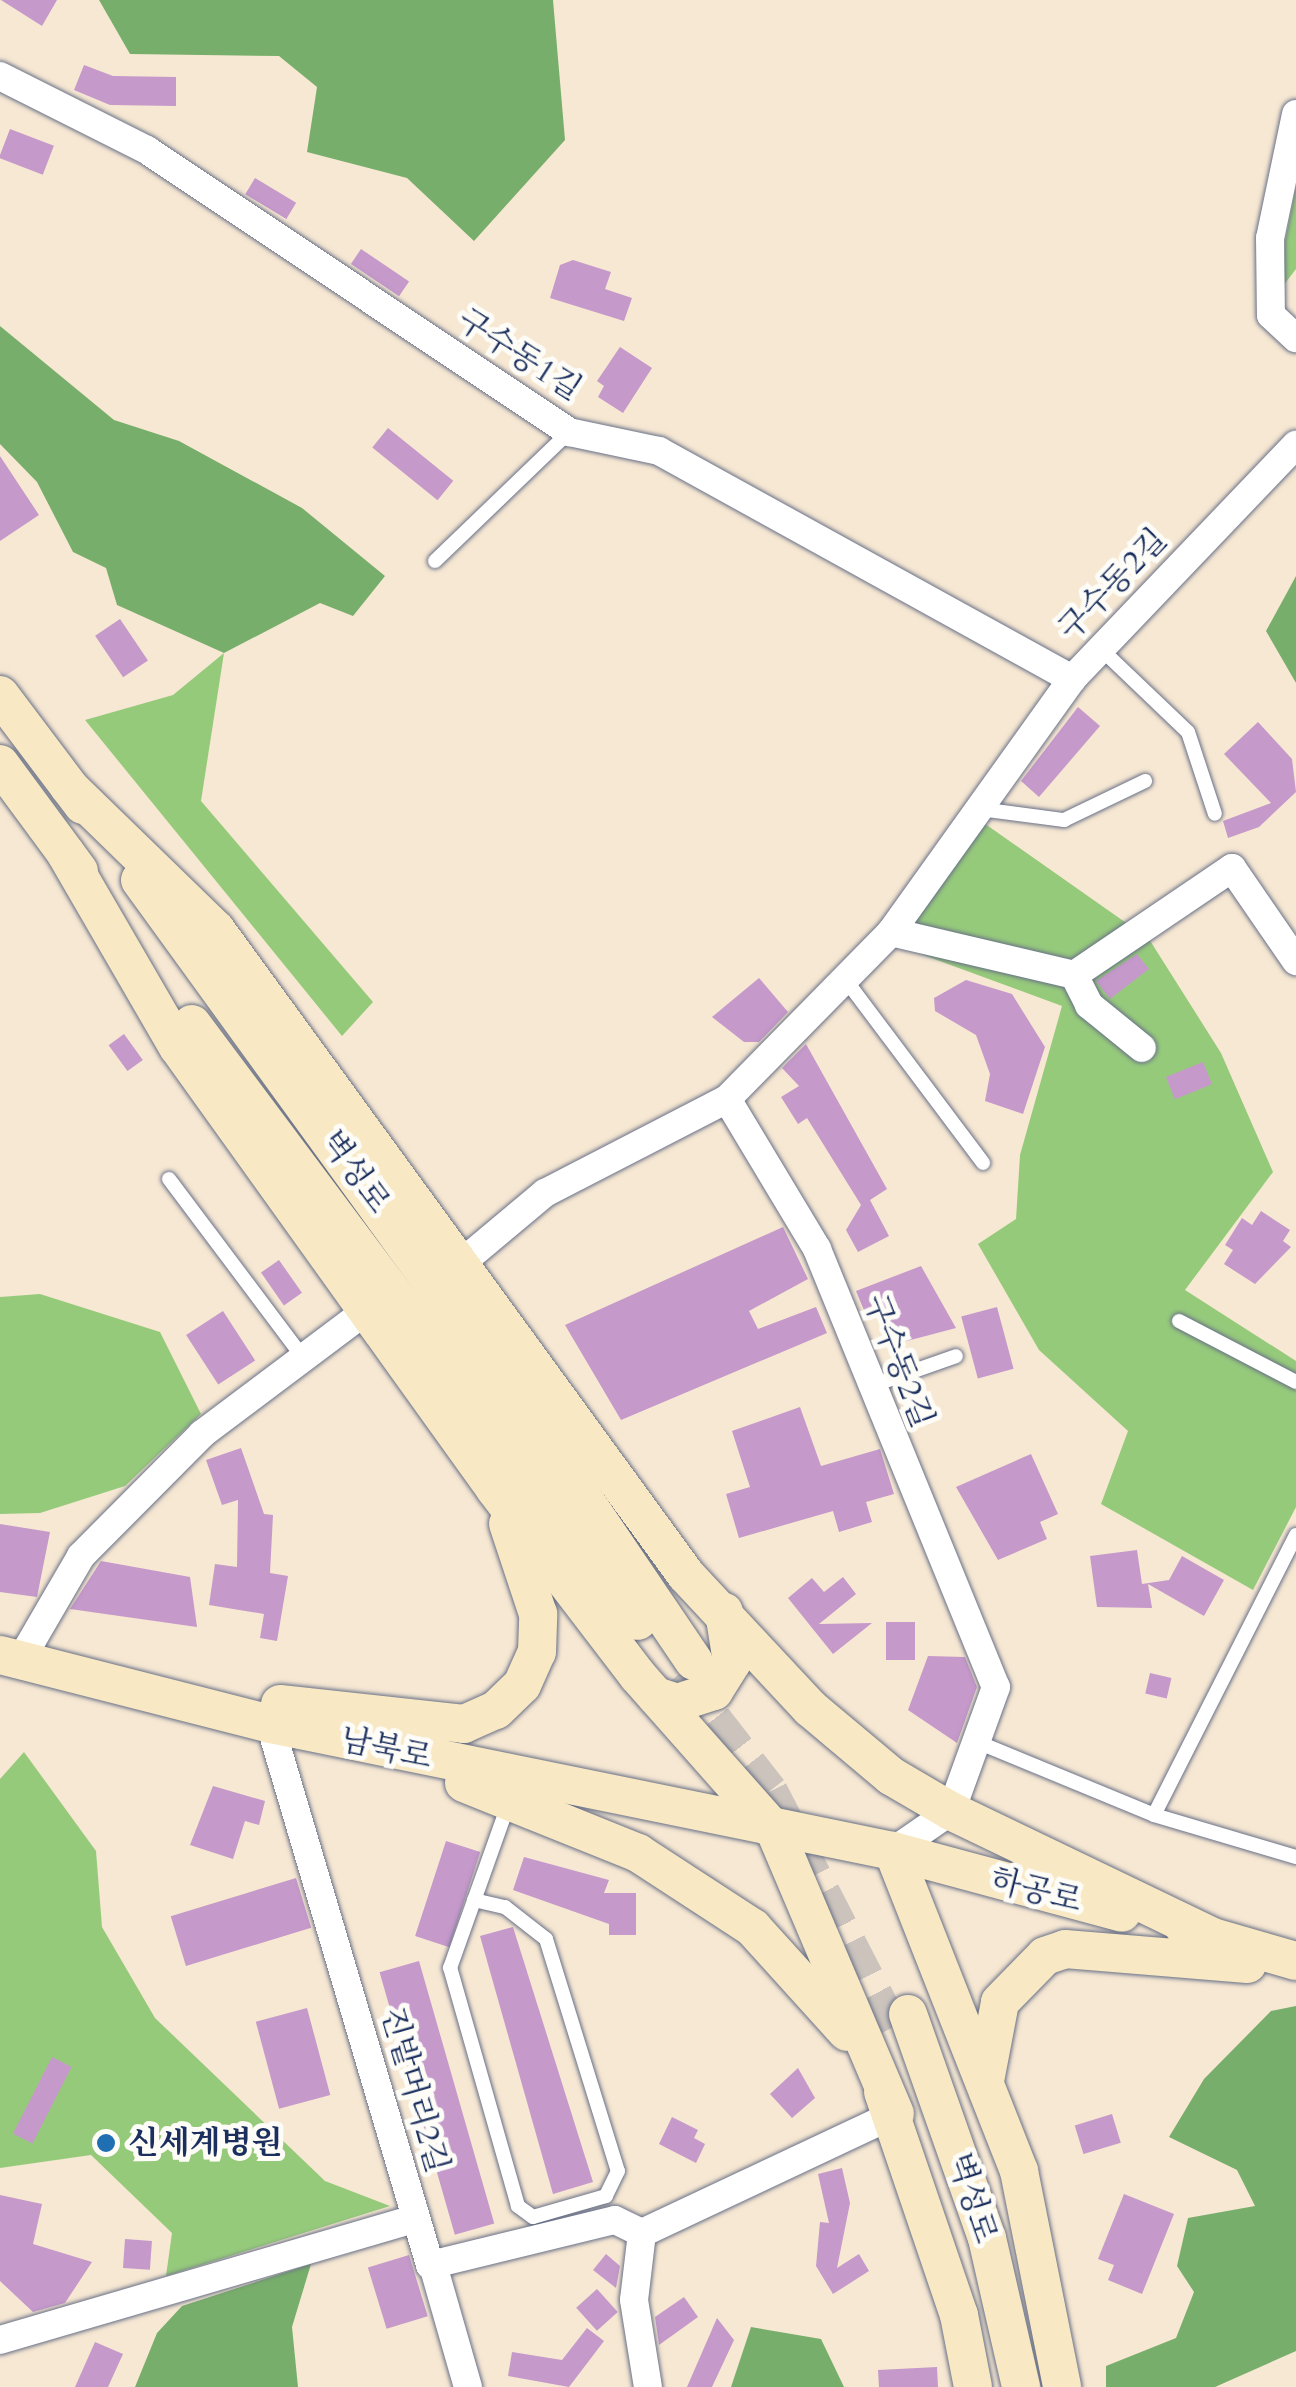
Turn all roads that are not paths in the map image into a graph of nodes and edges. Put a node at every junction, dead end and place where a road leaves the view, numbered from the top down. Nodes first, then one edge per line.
1 (0, 76) edge
2 (1296, 114) edge
3 (1296, 338) edge
4 (569, 432) junction
5 (1296, 445) edge
6 (435, 561) dead end
7 (1101, 649) junction
8 (1072, 679) junction
9 (0, 694) edge
10 (0, 764) edge
11 (1144, 781) dead end
12 (69, 787) junction
13 (979, 809) junction
14 (1215, 814) dead end
15 (66, 854) junction
16 (891, 932) junction
17 (1296, 962) edge
18 (1074, 976) junction
19 (845, 979) junction
20 (1142, 1048) dead end
21 (727, 1099) junction
22 (984, 1163) dead end
23 (168, 1179) dead end
24 (460, 1264) junction
25 (368, 1310) junction
26 (1179, 1320) dead end
27 (300, 1355) junction
28 (956, 1356) dead end
29 (1296, 1382) edge
30 (870, 1386) junction
31 (495, 1489) junction
32 (1296, 1535) edge
33 (724, 1612) junction
34 (10, 1658) edge
35 (676, 1678) junction
36 (171, 1693) junction
37 (270, 1724) junction
38 (982, 1744) junction
39 (369, 1745) junction
40 (509, 1801) junction
41 (951, 1811) junction
42 (1154, 1816) junction
43 (775, 1831) junction
44 (893, 1851) junction
45 (1296, 1856) edge
46 (474, 1900) junction
47 (1210, 1936) junction
48 (1296, 1965) edge
49 (947, 1988) junction
50 (888, 2026) junction
51 (985, 2084) junction
52 (894, 2114) junction
53 (415, 2219) junction
54 (642, 2232) junction
55 (433, 2265) junction
56 (0, 2340) edge
57 (468, 2387) edge
58 (648, 2387) edge
59 (973, 2387) edge
60 (999, 2387) edge
61 (1021, 2387) edge
62 (1062, 2387) edge

1 - 4 street, 구수동1길
2 - 3 street
4 - 6 lane
4 - 8 street, 구수동1길
5 - 7 street, 구수동2길
7 - 8 street, 구수동2길
7 - 14 lane
8 - 13 street, 구수동2길
9 - 12 main road, 벽성로
10 - 15 main road, 벽성로
11 - 13 lane
12 - 24 main road
12 - 35 main road, 벽성로
13 - 16 street, 구수동2길
15 - 25 main road
15 - 35 main road, 벽성로
16 - 18 street
16 - 19 street, 구수동2길
17 - 18 street
18 - 20 street
19 - 21 street, 구수동2길
19 - 22 lane
21 - 24 street
21 - 30 street, 구수동2길
23 - 27 lane
24 - 33 main road
25 - 27 street
25 - 31 main road
26 - 29 lane
27 - 34 street
28 - 30 lane
30 - 38 street, 구수동2길
31 - 35 main road
31 - 36 main road
32 - 42 lane
33 - 35 main road
33 - 41 main road
34 - 36 main road, 남북로
35 - 43 main road
36 - 37 main road, 남북로
37 - 39 main road, 남북로
37 - 53 street, 진밭머리2길
38 - 41 street, 구수동2길
38 - 42 lane
39 - 40 main road
39 - 43 main road, 남북로
40 - 46 lane
40 - 52 main road
41 - 44 street
41 - 47 main road
42 - 45 lane
43 - 44 main road, 하공로
43 - 50 main road
44 - 47 main road, 하공로
44 - 49 main road
46 - 46 lane
47 - 48 main road, 하공로
48 - 51 main road
49 - 50 main road
49 - 51 main road
50 - 52 main road
50 - 60 main road, 벽성로
50 - 61 main road, 벽성로
51 - 62 main road
52 - 54 street
52 - 59 main road
53 - 55 street, 진밭머리2길
53 - 56 street
54 - 55 street
54 - 58 street
55 - 57 street, 진밭머리2길

